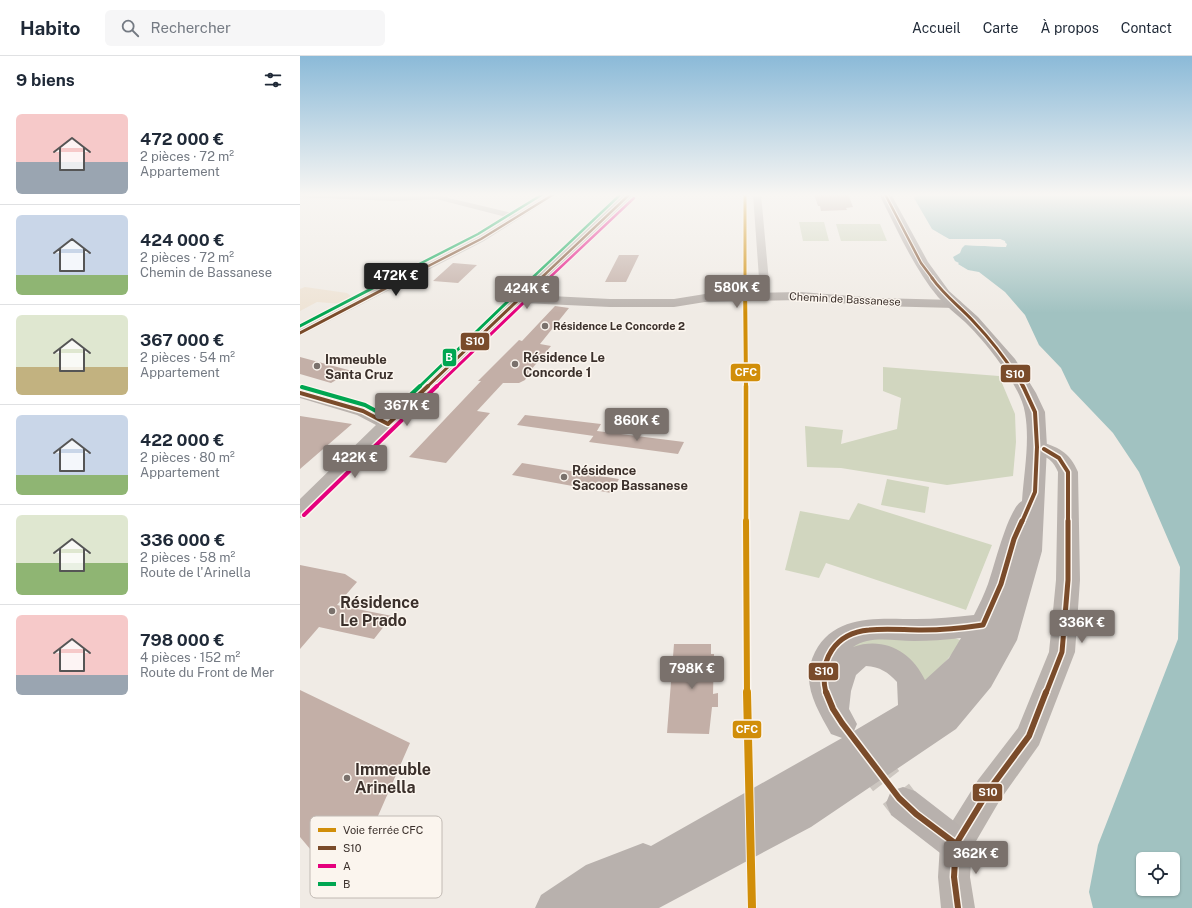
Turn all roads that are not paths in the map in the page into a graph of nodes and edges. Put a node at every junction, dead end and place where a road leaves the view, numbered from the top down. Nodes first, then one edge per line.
1 (490, 234) edge
2 (588, 234) edge
3 (760, 234) edge
4 (906, 234) edge
5 (760, 296) junction
6 (520, 299) junction
7 (955, 304) junction
8 (300, 333) edge
9 (300, 393) edge
10 (405, 408) junction
11 (363, 411) junction
12 (388, 424) junction
13 (1037, 447) junction
14 (1035, 492) junction
15 (300, 511) edge
16 (983, 625) junction
17 (913, 712) junction
18 (794, 801) junction
19 (903, 803) tunnel mouth
20 (956, 844) junction
21 (690, 857) junction
22 (554, 908) edge
23 (593, 908) edge
24 (621, 908) edge
25 (650, 908) edge
26 (958, 908) edge

1 - 8 street
2 - 6 street
3 - 5 street
4 - 7 main road
5 - 6 street, Chemin de Bassanese
5 - 7 street, Chemin de Bassanese
6 - 10 street
7 - 13 main road
9 - 11 street
10 - 11 street
10 - 12 street
11 - 12 street
12 - 15 street
13 - 14 main road
13 - 20 street
14 - 16 main road
14 - 18 main road
16 - 17 main road
16 - 17 main road
17 - 18 main road
18 - 21 main road
19 - 20 main road
20 - 26 street
21 - 22 main road
21 - 23 main road
21 - 24 main road
21 - 25 main road

